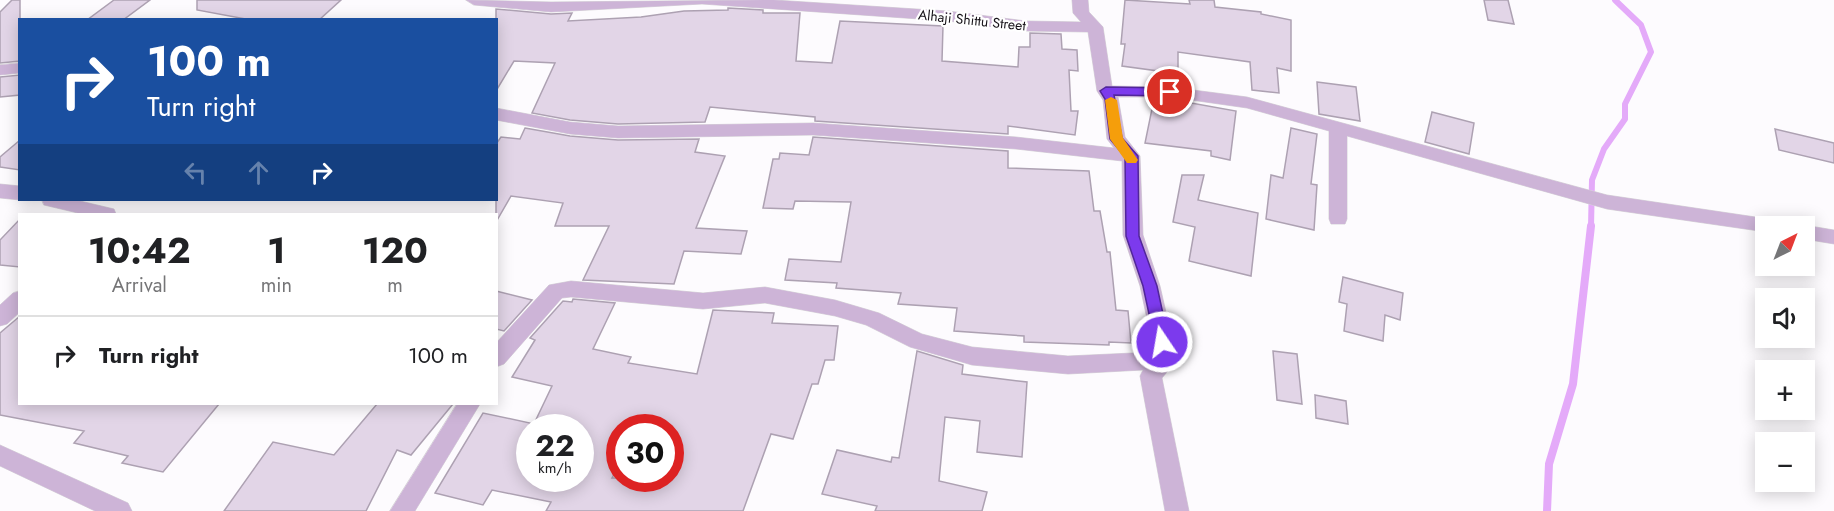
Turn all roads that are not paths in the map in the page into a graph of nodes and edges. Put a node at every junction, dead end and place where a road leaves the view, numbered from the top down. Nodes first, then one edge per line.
1 (474, 0) edge
2 (699, 0) edge
3 (705, 0) edge
4 (1080, 0) edge
5 (1095, 27) junction
6 (18, 68) edge
7 (0, 70) edge
8 (1106, 91) junction
9 (498, 114) edge
10 (1338, 128) junction
11 (1131, 156) junction
12 (0, 191) edge
13 (18, 193) edge
14 (55, 201) edge
15 (103, 213) edge
16 (1338, 219) dead end
17 (1755, 224) edge
18 (1815, 234) edge
19 (1834, 237) edge
20 (18, 301) edge
21 (0, 318) edge
22 (498, 356) edge
23 (1166, 360) junction
24 (468, 405) edge
25 (0, 455) edge
26 (120, 511) edge
27 (402, 511) edge
28 (1177, 511) edge

1 - 2 street
3 - 5 street, Alhaji Shittu Street
4 - 5 street
5 - 8 street
6 - 7 street
8 - 10 street
8 - 11 street
9 - 11 street
10 - 16 street
10 - 17 street
11 - 23 street
12 - 13 street
14 - 15 street
18 - 19 street
20 - 21 street
22 - 23 street
23 - 28 street
24 - 27 street
25 - 26 street

